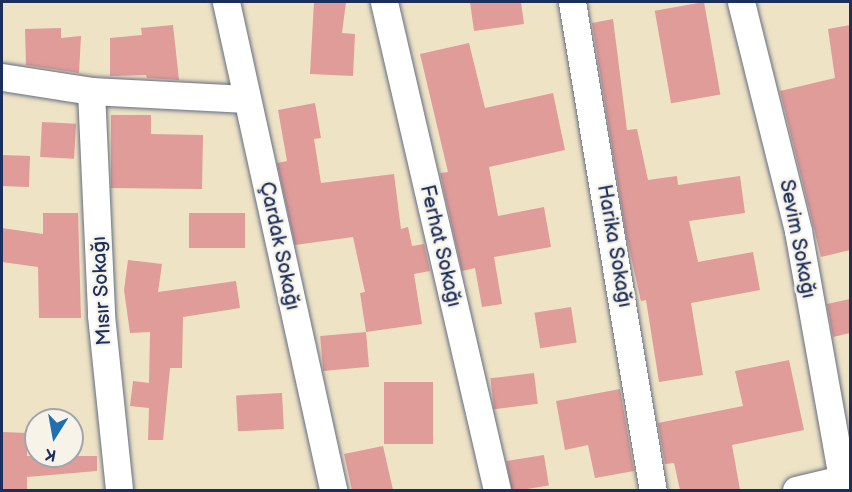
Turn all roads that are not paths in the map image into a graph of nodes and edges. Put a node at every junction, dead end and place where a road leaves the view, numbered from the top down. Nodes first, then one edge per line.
1 (226, 2) edge
2 (384, 2) edge
3 (572, 2) edge
4 (741, 2) edge
5 (2, 78) edge
6 (91, 91) junction
7 (247, 99) junction
8 (846, 478) edge
9 (119, 490) edge
10 (333, 490) edge
11 (497, 490) edge
12 (653, 490) edge
13 (796, 490) edge

1 - 7 street, Çardak Sokağı
2 - 11 street, Ferhat Sokağı
3 - 12 street, Harika Sokağı
4 - 8 street, Sevim Sokağı
5 - 6 street
6 - 7 street
6 - 9 street, Mısır Sokağı
7 - 10 street, Çardak Sokağı
8 - 13 street

